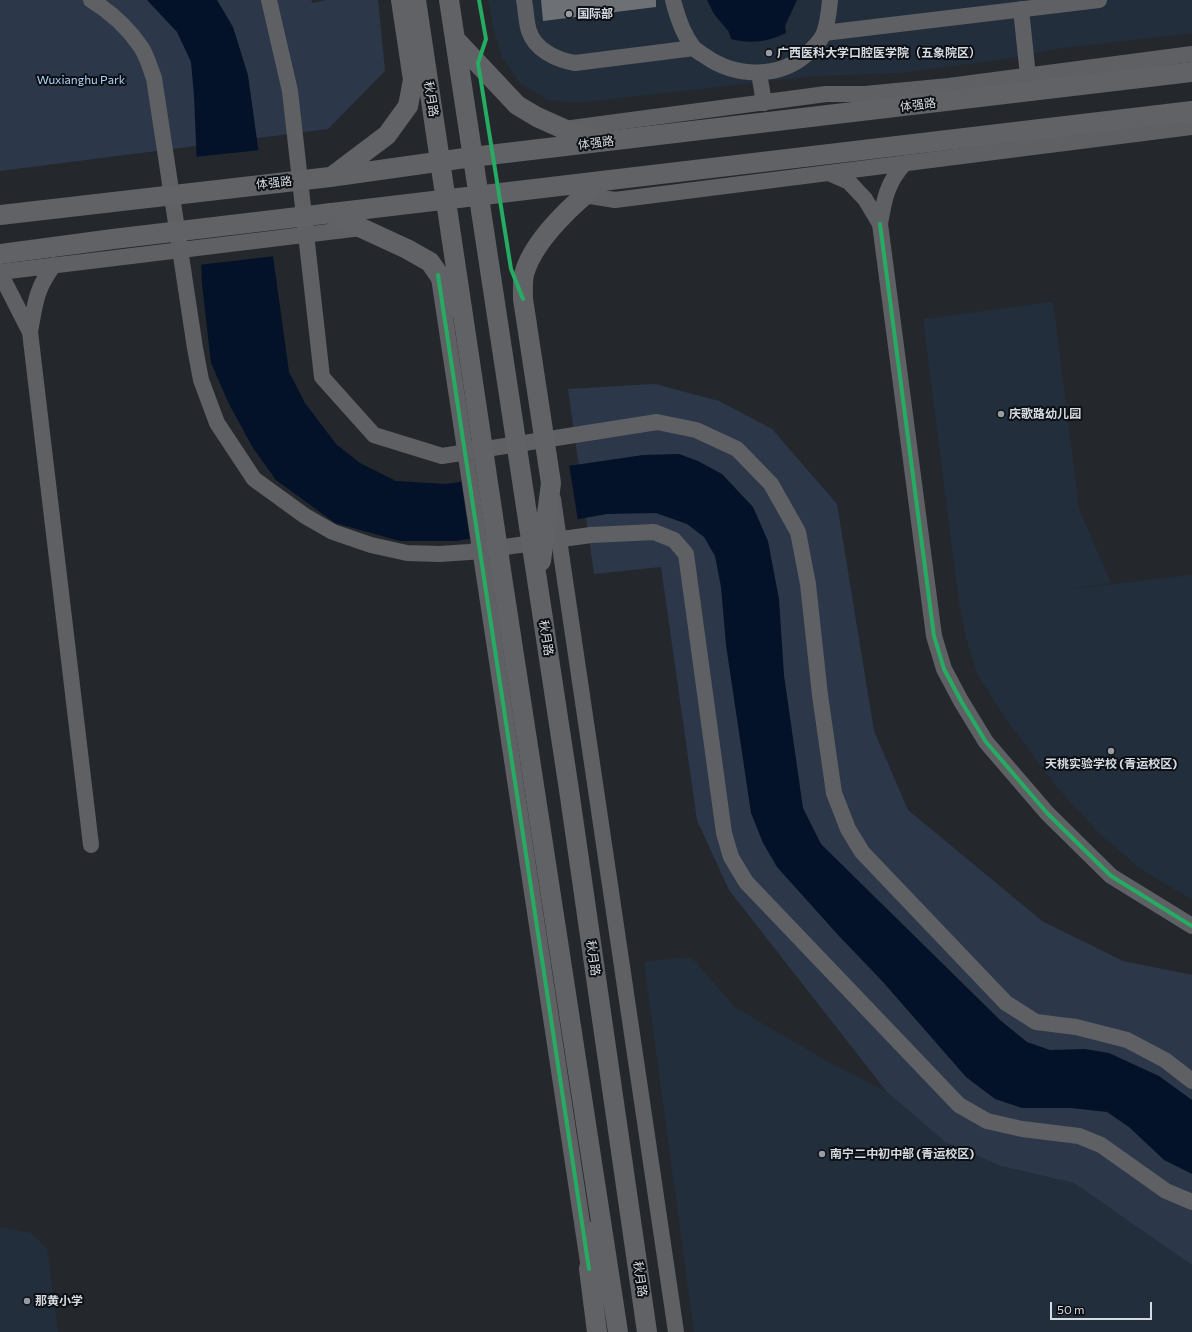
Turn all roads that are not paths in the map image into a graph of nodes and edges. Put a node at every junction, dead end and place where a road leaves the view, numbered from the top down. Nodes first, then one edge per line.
1 (91, 0) edge
2 (269, 0) edge
3 (400, 0) edge
4 (416, 0) edge
5 (449, 0) edge
6 (524, 0) edge
7 (673, 0) edge
8 (830, 0) edge
9 (1099, 0) edge
10 (1022, 9) junction
11 (824, 33) junction
12 (455, 39) junction
13 (694, 48) junction
14 (1192, 54) edge
15 (1190, 72) edge
16 (759, 73) junction
17 (1028, 76) junction
18 (764, 102) junction
19 (1192, 111) edge
20 (1192, 127) edge
21 (563, 129) junction
22 (604, 142) junction
23 (472, 157) junction
24 (441, 162) junction
25 (905, 163) junction
26 (831, 174) junction
27 (328, 177) junction
28 (604, 180) junction
29 (540, 188) junction
30 (478, 195) junction
31 (585, 195) junction
32 (446, 199) junction
33 (0, 215) edge
34 (330, 222) junction
35 (880, 224) junction
36 (0, 254) edge
37 (54, 265) junction
38 (0, 272) edge
39 (438, 275) junction
40 (0, 280) edge
41 (465, 326) junction
42 (30, 332) junction
43 (466, 396) junction
44 (551, 483) junction
45 (538, 585) junction
46 (496, 592) junction
47 (90, 845) dead end
48 (1192, 926) edge
49 (1192, 1081) edge
50 (1192, 1202) edge
51 (600, 1215) junction
52 (589, 1269) junction
53 (597, 1332) edge
54 (618, 1332) edge
55 (647, 1332) edge
56 (676, 1332) edge

1 - 50 street
2 - 49 street
3 - 27 main road
4 - 24 main road, 秋月路
5 - 12 main road
6 - 13 street
7 - 13 street
8 - 11 street
9 - 10 street
10 - 11 street
10 - 17 street
11 - 16 street
12 - 21 main road
12 - 23 main road
13 - 16 street
14 - 17 street
15 - 22 main road, 体强路
16 - 18 street
17 - 18 street
18 - 21 street
19 - 28 main road
20 - 25 street
21 - 22 main road
22 - 23 main road, 体强路
23 - 24 main road, 体强路
23 - 30 main road
24 - 27 main road, 体强路
24 - 32 main road, 秋月路
25 - 26 street
25 - 35 street
26 - 31 street
26 - 35 street
27 - 33 main road, 体强路
28 - 29 main road
28 - 31 main road
29 - 30 main road
29 - 31 street
30 - 32 main road
30 - 45 main road, 秋月路
31 - 44 main road
32 - 34 main road
32 - 41 main road, 秋月路
34 - 36 main road
34 - 37 street
34 - 39 main road
35 - 48 street
37 - 38 street
37 - 42 street
39 - 41 main road
39 - 43 street
40 - 42 street
41 - 43 main road, 秋月路
42 - 47 street
43 - 46 main road, 秋月路
44 - 45 main road
44 - 56 street
45 - 55 main road, 秋月路
46 - 51 main road
46 - 52 street
51 - 52 main road
51 - 54 main road
52 - 53 main road

